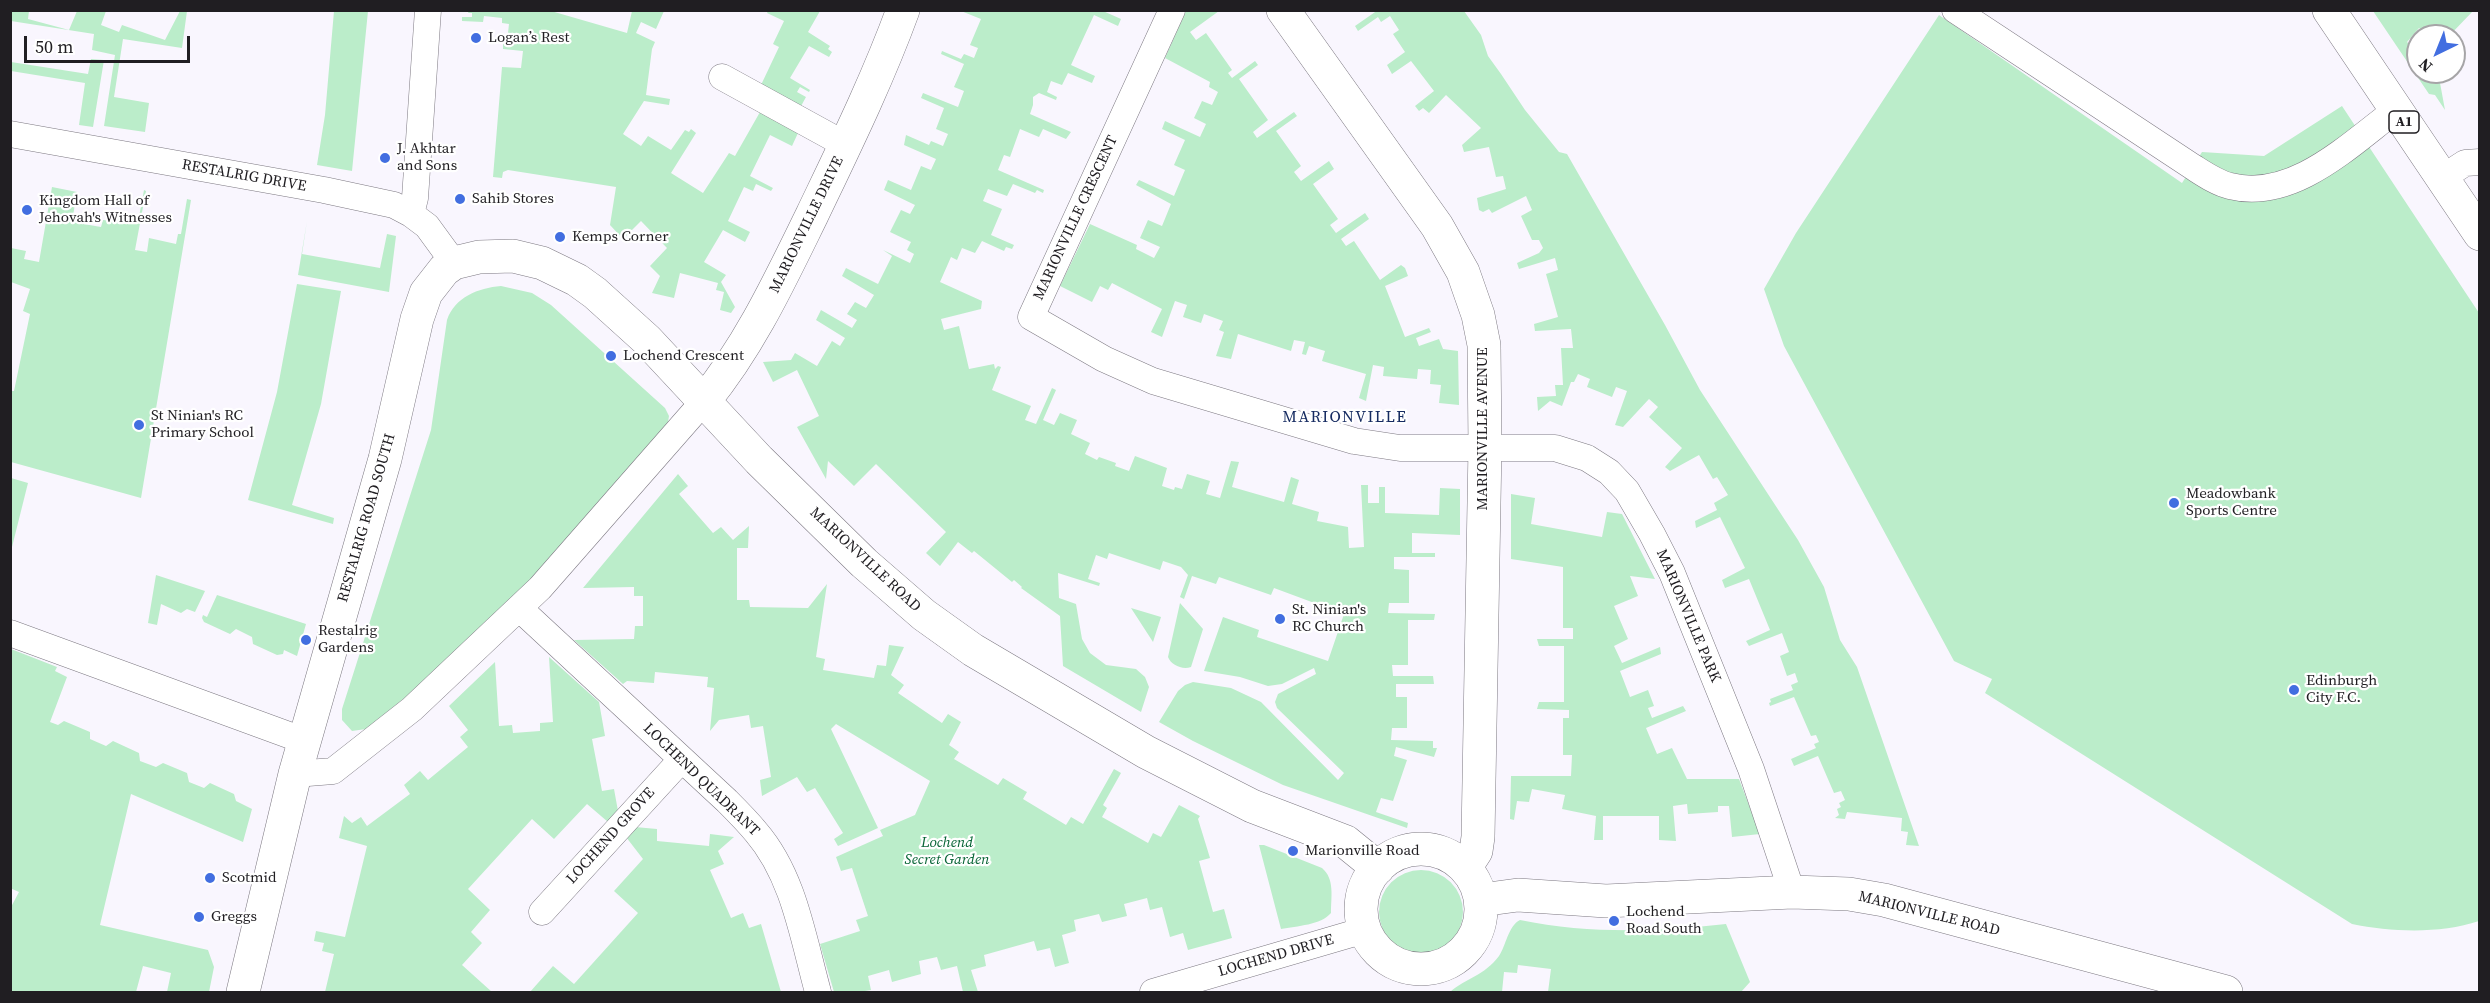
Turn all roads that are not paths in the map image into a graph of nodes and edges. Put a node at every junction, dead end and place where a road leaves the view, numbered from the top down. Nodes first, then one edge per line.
1 (428, 10) edge
2 (1172, 10) edge
3 (1283, 10) edge
4 (1955, 10) edge
5 (2329, 10) edge
6 (898, 25) edge
7 (722, 77) dead end
8 (2396, 110) junction
9 (10, 134) edge
10 (846, 145) junction
11 (2480, 162) edge
12 (2442, 178) junction
13 (411, 214) junction
14 (2480, 234) edge
15 (454, 263) junction
16 (704, 401) junction
17 (1485, 447) junction
18 (520, 609) junction
19 (10, 633) edge
20 (305, 741) junction
21 (681, 760) junction
22 (295, 774) junction
23 (1378, 868) junction
24 (1465, 868) junction
25 (1792, 892) junction
26 (1481, 900) junction
27 (542, 912) dead end
28 (1365, 930) junction
29 (1421, 981) edge
30 (243, 993) edge
31 (818, 993) edge
32 (1153, 993) edge
33 (2226, 993) edge

1 - 13 street
2 - 17 street, MARIONVILLE CRESCENT
3 - 17 street, MARIONVILLE AVENUE
4 - 8 street
5 - 8 street, A1
6 - 10 street, MARIONVILLE DRIVE
7 - 10 street
8 - 12 street, A1
9 - 13 street, RESTALRIG DRIVE
10 - 16 street, MARIONVILLE DRIVE
11 - 12 street
12 - 14 street, A1
13 - 15 street, RESTALRIG DRIVE
15 - 16 street, MARIONVILLE ROAD
15 - 20 street, RESTALRIG ROAD SOUTH
16 - 18 street
16 - 23 street, MARIONVILLE ROAD
17 - 24 street, MARIONVILLE AVENUE
17 - 25 street, MARIONVILLE PARK
18 - 21 street, LOCHEND QUADRANT
18 - 22 street
19 - 20 street
20 - 22 street, RESTALRIG ROAD SOUTH
21 - 27 street, LOCHEND GROVE
21 - 31 street, LOCHEND QUADRANT
22 - 30 street, RESTALRIG ROAD SOUTH
23 - 24 street
23 - 28 street
24 - 26 street
25 - 26 street, MARIONVILLE ROAD
25 - 33 street, MARIONVILLE ROAD
26 - 29 street
28 - 29 street
28 - 32 street, LOCHEND DRIVE

